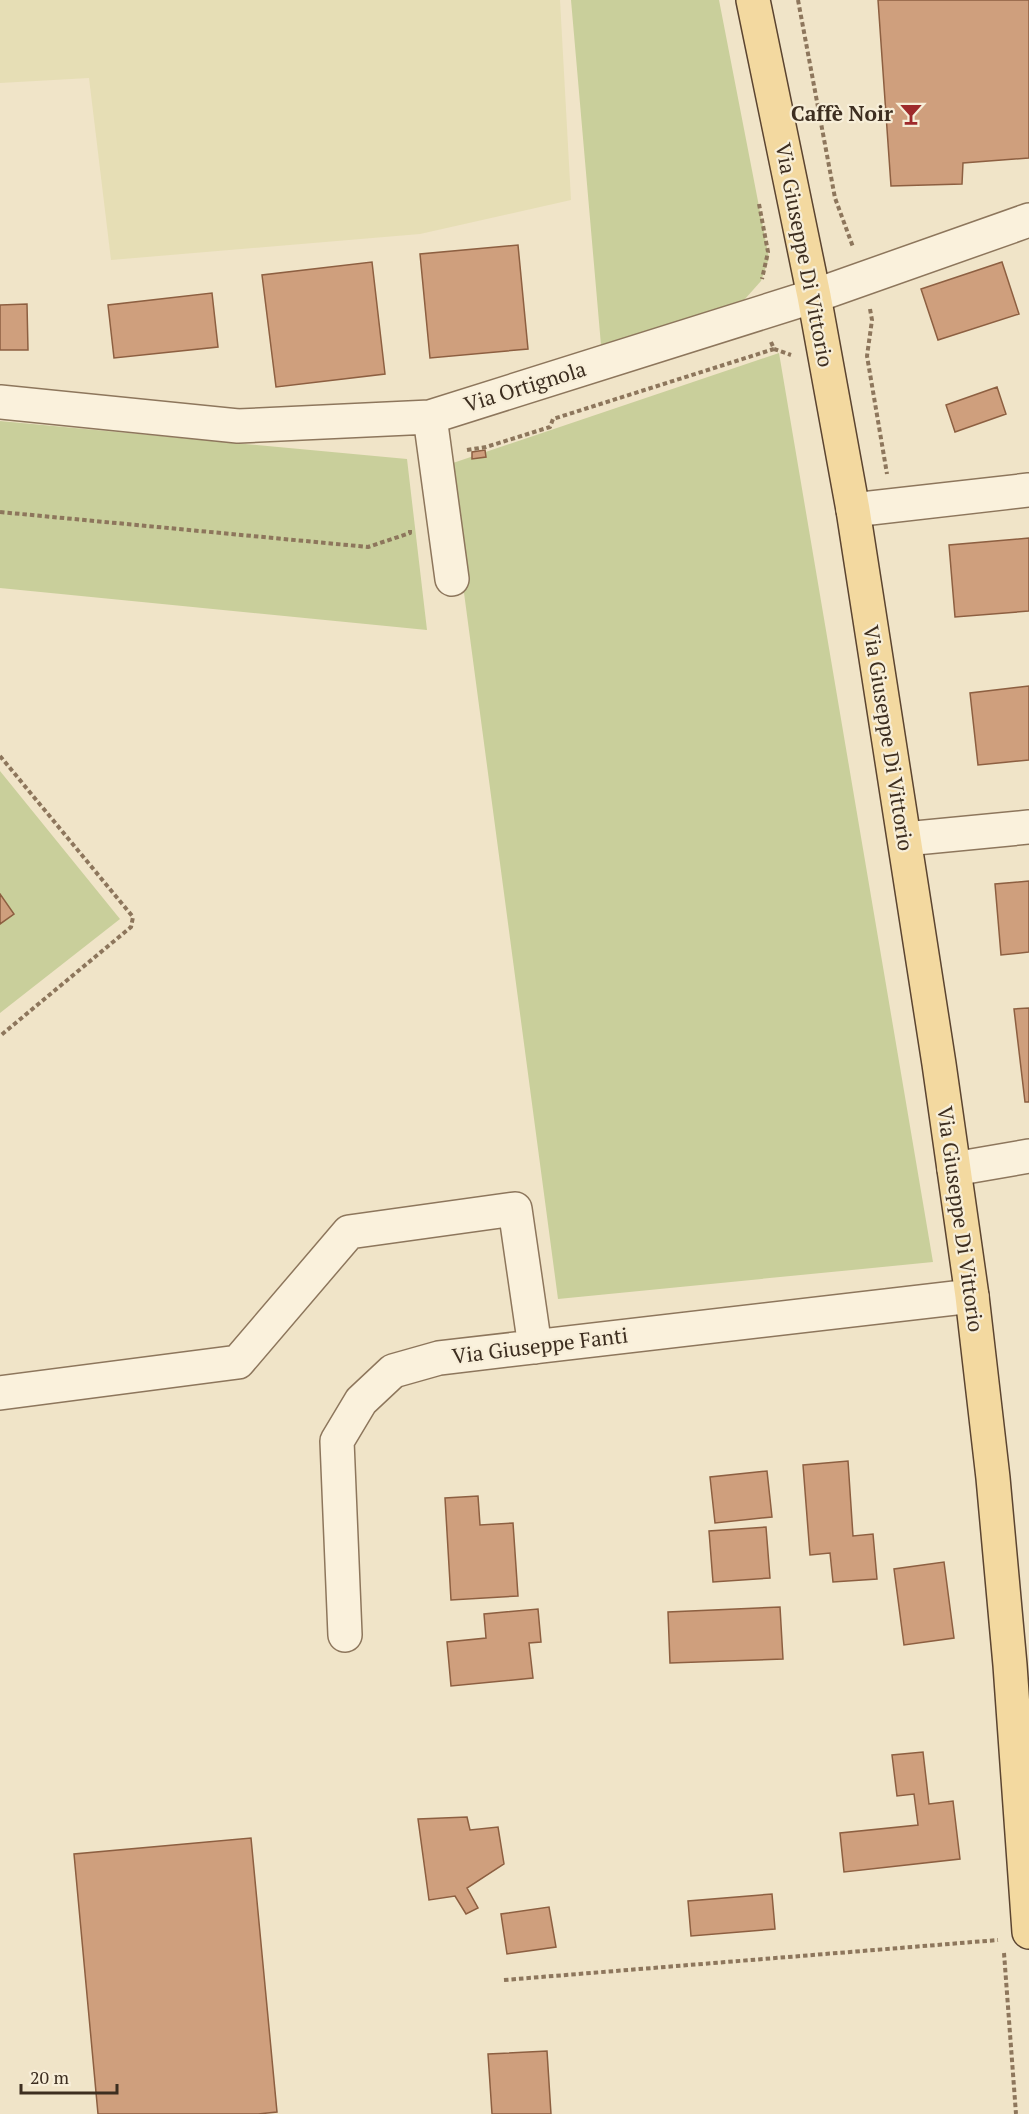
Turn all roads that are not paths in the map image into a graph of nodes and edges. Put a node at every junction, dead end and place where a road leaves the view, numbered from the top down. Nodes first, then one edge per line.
1 (753, 0) edge
2 (1029, 220) edge
3 (814, 296) junction
4 (0, 402) edge
5 (430, 417) junction
6 (1029, 490) edge
7 (853, 510) junction
8 (452, 579) dead end
9 (1029, 827) edge
10 (904, 839) junction
11 (1029, 1156) edge
12 (954, 1169) junction
13 (972, 1296) junction
14 (535, 1347) junction
15 (0, 1393) edge
16 (345, 1635) dead end
17 (1016, 1936) edge

1 - 3 main road, Via Giuseppe Di Vittorio
2 - 3 street, Via Ortignola
3 - 5 street, Via Ortignola
3 - 7 main road, Via Giuseppe Di Vittorio
4 - 5 street, Via Ortignola
5 - 8 street
6 - 7 street
7 - 10 main road, Via Giuseppe Di Vittorio
9 - 10 street
10 - 12 main road, Via Giuseppe Di Vittorio
11 - 12 street
12 - 13 main road, Via Giuseppe Di Vittorio
13 - 14 street, Via Giuseppe Fanti
13 - 17 main road, Via Giuseppe Di Vittorio
14 - 15 street
14 - 16 street, Via Giuseppe Fanti

